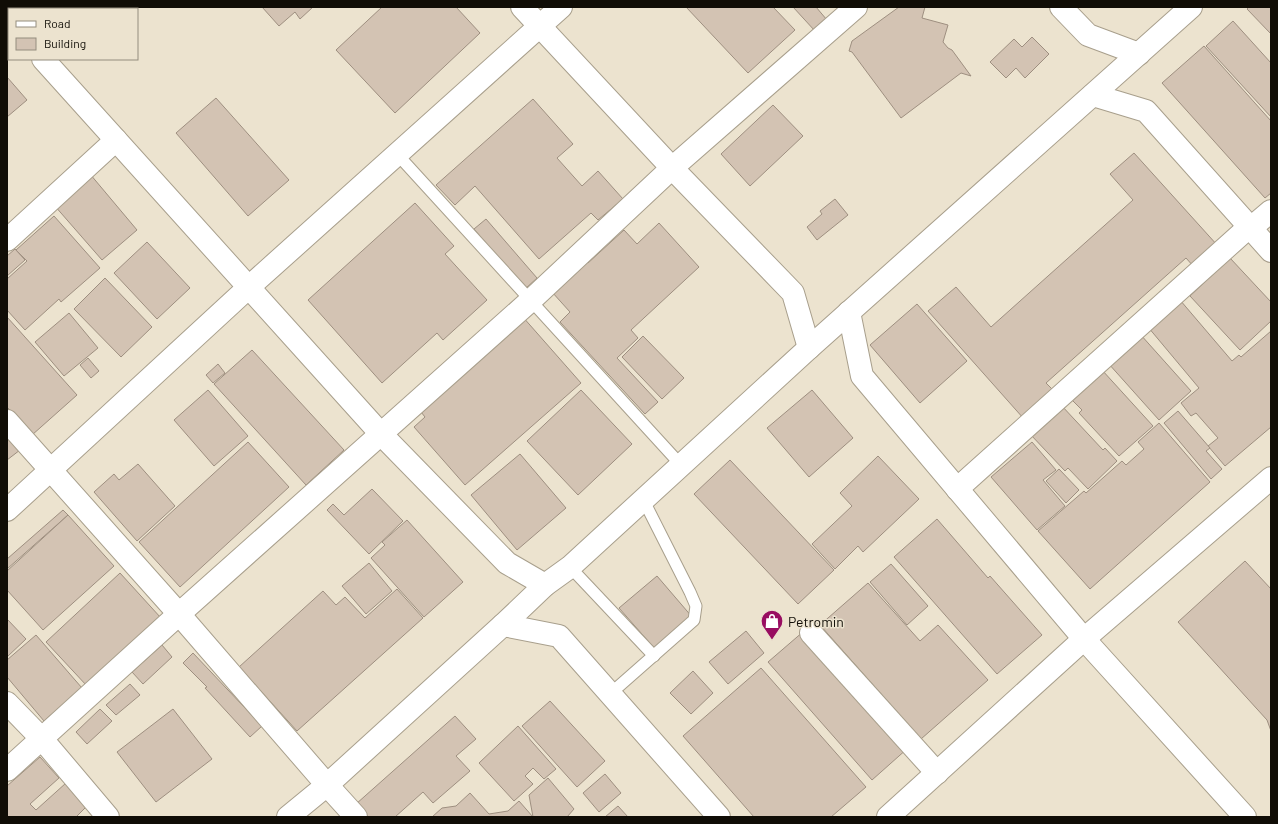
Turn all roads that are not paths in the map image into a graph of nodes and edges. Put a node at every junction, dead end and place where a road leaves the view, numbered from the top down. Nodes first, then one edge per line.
1 (522, 7) edge
2 (561, 7) edge
3 (856, 7) edge
4 (1061, 7) edge
5 (1191, 7) edge
6 (539, 26) junction
7 (1139, 54) junction
8 (44, 60) edge
9 (1093, 95) junction
10 (116, 140) junction
11 (397, 154) junction
12 (672, 168) junction
13 (1271, 211) edge
14 (1250, 228) junction
15 (7, 240) edge
16 (1271, 251) edge
17 (249, 288) junction
18 (530, 301) junction
19 (849, 312) junction
20 (809, 348) junction
21 (7, 421) edge
22 (381, 434) junction
23 (681, 465) junction
24 (51, 470) junction
25 (1271, 478) edge
26 (957, 489) junction
27 (643, 499) junction
28 (7, 510) edge
29 (570, 567) junction
30 (544, 585) junction
31 (179, 614) junction
32 (503, 625) junction
33 (811, 633) dead end
34 (1084, 639) junction
35 (654, 656) junction
36 (610, 694) junction
37 (7, 703) edge
38 (42, 740) junction
39 (7, 770) edge
40 (937, 773) junction
41 (327, 785) junction
42 (108, 817) edge
43 (288, 817) edge
44 (356, 817) edge
45 (719, 817) edge
46 (888, 817) edge
47 (1245, 817) edge

1 - 6 street
2 - 6 street
3 - 12 street
4 - 7 street
5 - 7 street
6 - 11 street
6 - 12 street
7 - 9 street
8 - 10 street
9 - 14 street
9 - 19 street
10 - 15 street
10 - 17 street
11 - 17 street
11 - 18 lane
12 - 18 street
12 - 20 street
13 - 14 street
14 - 16 street
14 - 26 street
17 - 22 street
17 - 24 street
18 - 22 street
18 - 23 lane
19 - 20 street
19 - 26 street
20 - 23 street
21 - 24 street
22 - 30 street
22 - 31 street
23 - 27 street
24 - 28 street
24 - 31 street
25 - 34 street
26 - 34 street
27 - 29 street
27 - 35 lane
29 - 30 street
29 - 35 lane
30 - 32 street
31 - 38 street
31 - 41 street
32 - 36 street
32 - 41 street
33 - 40 street
34 - 40 street
34 - 47 street
35 - 36 lane
36 - 45 street
37 - 38 street
38 - 39 street
38 - 42 street
40 - 46 street
41 - 43 street
41 - 44 street

